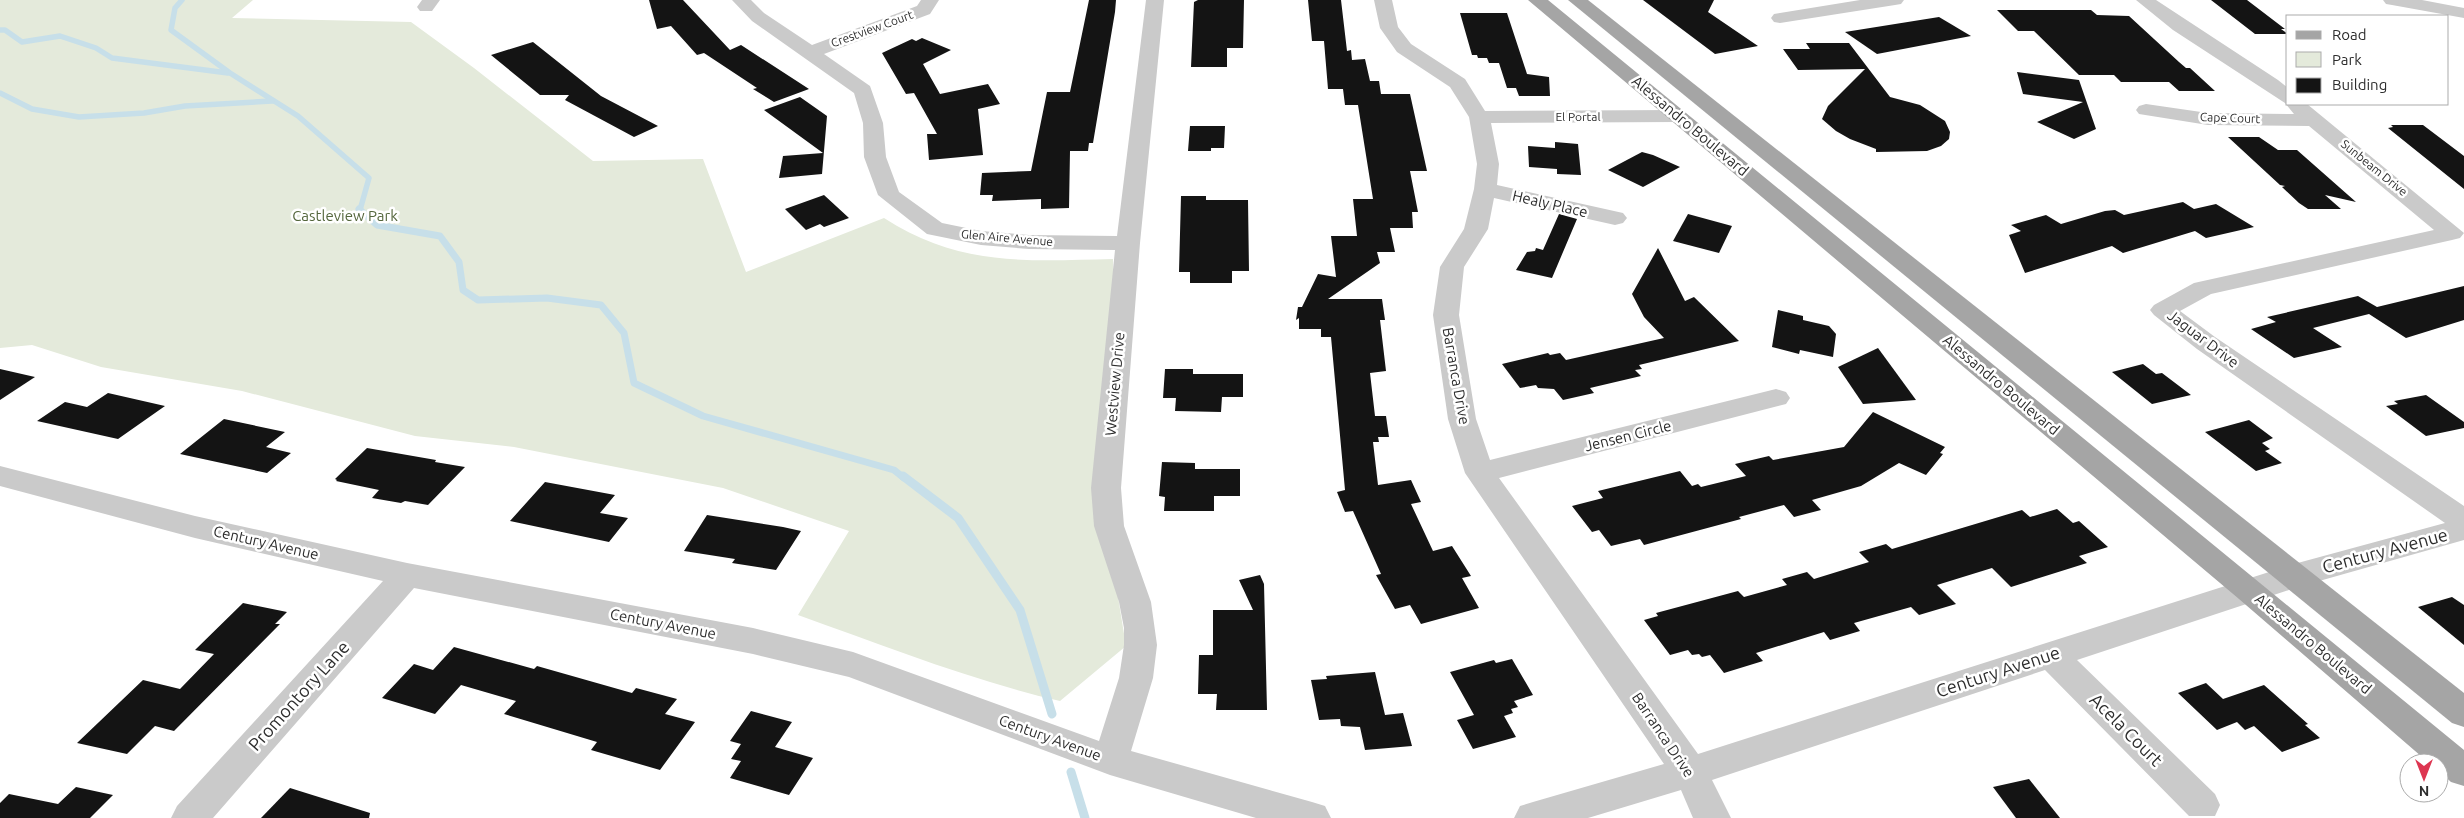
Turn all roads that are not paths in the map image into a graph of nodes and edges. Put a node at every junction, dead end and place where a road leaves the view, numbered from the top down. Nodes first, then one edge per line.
1 (741, 0) edge
2 (930, 0) edge
3 (1155, 0) edge
4 (1383, 0) edge
5 (1537, 0) edge
6 (1577, 0) edge
7 (1895, 0) edge
8 (2145, 0) edge
9 (2392, 0) edge
10 (2464, 13) edge
11 (1780, 18) dead end
12 (809, 53) junction
13 (2286, 96) edge
14 (2296, 105) edge
15 (2146, 110) dead end
16 (1678, 116) junction
17 (1479, 117) junction
18 (2314, 120) junction
19 (1485, 189) junction
20 (1615, 218) dead end
21 (2452, 232) joint
22 (1128, 243) junction
23 (1776, 398) dead end
24 (1480, 473) junction
25 (0, 476) edge
26 (2464, 521) edge
27 (2464, 530) edge
28 (407, 575) junction
29 (2294, 576) junction
30 (2250, 590) junction
31 (2051, 655) junction
32 (2464, 713) edge
33 (1110, 760) junction
34 (2464, 771) edge
35 (1690, 772) junction
36 (2202, 805) dead end
37 (190, 818) edge
38 (1312, 818) edge
39 (1533, 818) edge
40 (1712, 818) edge

1 - 12 street, Glen Aire Avenue
2 - 12 street, Crestview Court
3 - 22 street, Westview Drive
4 - 17 street, Barranca Drive
5 - 16 main road, Alessandro Boulevard
6 - 29 main road, Alessandro Boulevard
7 - 11 street
8 - 13 street
9 - 10 street
12 - 22 street, Glen Aire Avenue
14 - 18 street, Sunbeam Drive
15 - 18 street, Cape Court
16 - 17 street, El Portal
16 - 30 main road, Alessandro Boulevard
17 - 19 street, Barranca Drive
18 - 21 street, Sunbeam Drive
19 - 20 street, Healy Place
19 - 24 street, Barranca Drive
21 - 26 street, Jaguar Drive
22 - 33 street, Westview Drive
23 - 24 street, Jensen Circle
24 - 35 street, Barranca Drive
25 - 28 street, Century Avenue
27 - 29 street, Century Avenue
28 - 33 street, Century Avenue
28 - 37 street, Promontory Lane
29 - 30 street, Century Avenue
29 - 32 main road, Alessandro Boulevard
30 - 31 street, Century Avenue
30 - 34 main road, Alessandro Boulevard
31 - 35 street, Century Avenue
31 - 36 street, Acela Court
33 - 38 street, Century Avenue
35 - 39 street, Century Avenue
35 - 40 street, Barranca Drive

